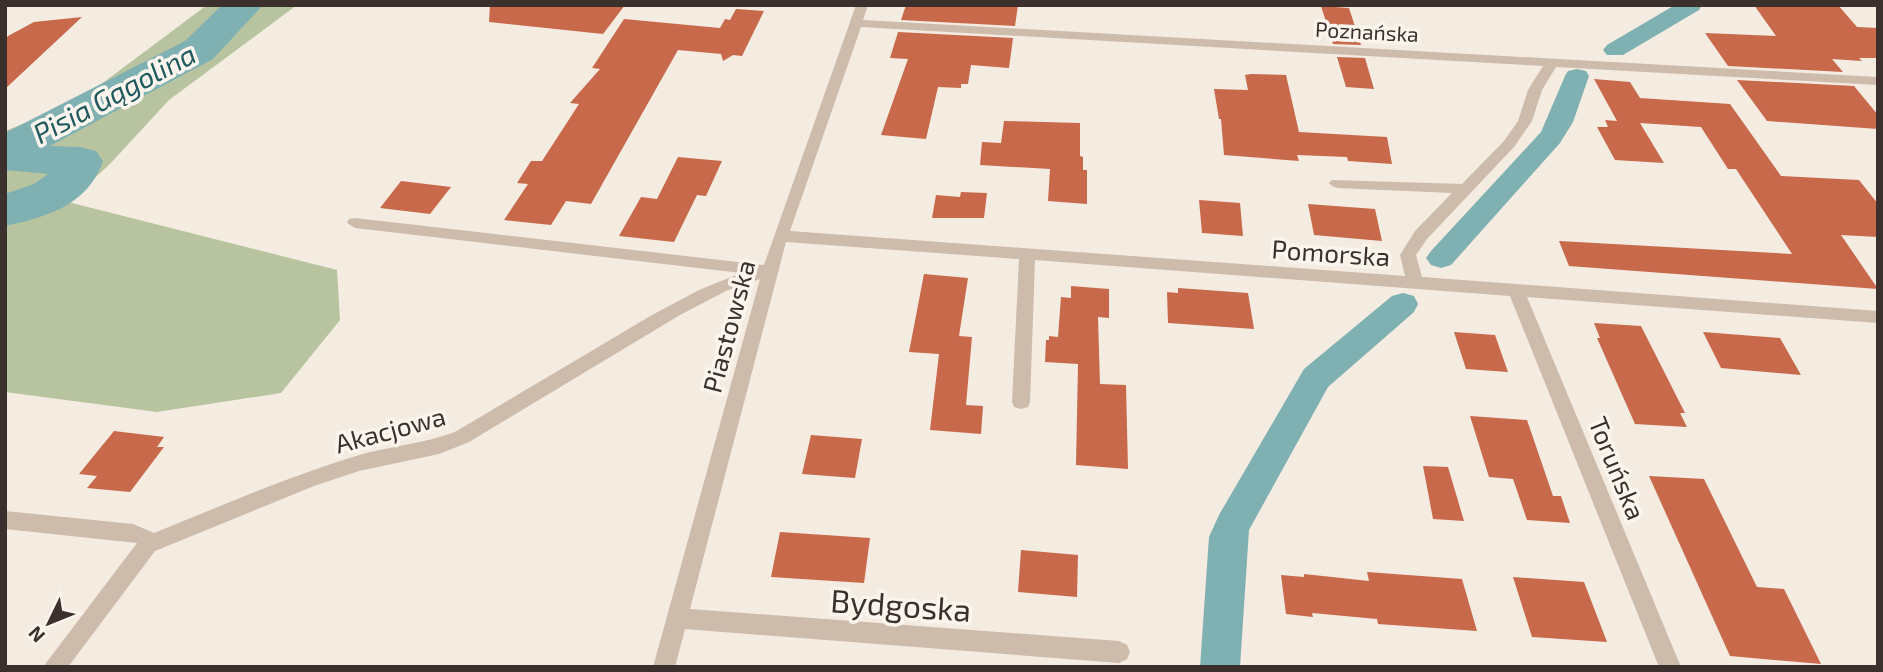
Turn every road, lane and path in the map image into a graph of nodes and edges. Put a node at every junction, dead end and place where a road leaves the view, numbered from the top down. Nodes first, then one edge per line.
1 (862, 5) edge
2 (855, 23) junction
3 (1552, 62) junction
4 (1878, 80) edge
5 (1337, 183) dead end
6 (1466, 189) junction
7 (355, 223) dead end
8 (780, 236) junction
9 (1027, 254) junction
10 (770, 270) junction
11 (1415, 282) junction
12 (1516, 290) junction
13 (1878, 317) edge
14 (1021, 402) dead end
15 (5, 520) edge
16 (148, 545) junction
17 (677, 618) junction
18 (1119, 652) dead end
19 (54, 667) edge
20 (664, 667) edge
21 (1670, 667) edge

1 - 2 street, Piastowska
2 - 3 street, Poznańska
2 - 8 street, Piastowska
3 - 4 street, Poznańska
3 - 6 street
5 - 6 street
6 - 11 street
7 - 10 street
8 - 9 street, Pomorska
8 - 10 street, Piastowska
9 - 11 street, Pomorska
9 - 14 street
10 - 16 street, Akacjowa
10 - 17 street, Piastowska
11 - 12 street, Pomorska
12 - 13 street, Pomorska
12 - 21 street, Toruńska
15 - 16 street
16 - 19 street
17 - 18 street, Bydgoska
17 - 20 street, Piastowska

